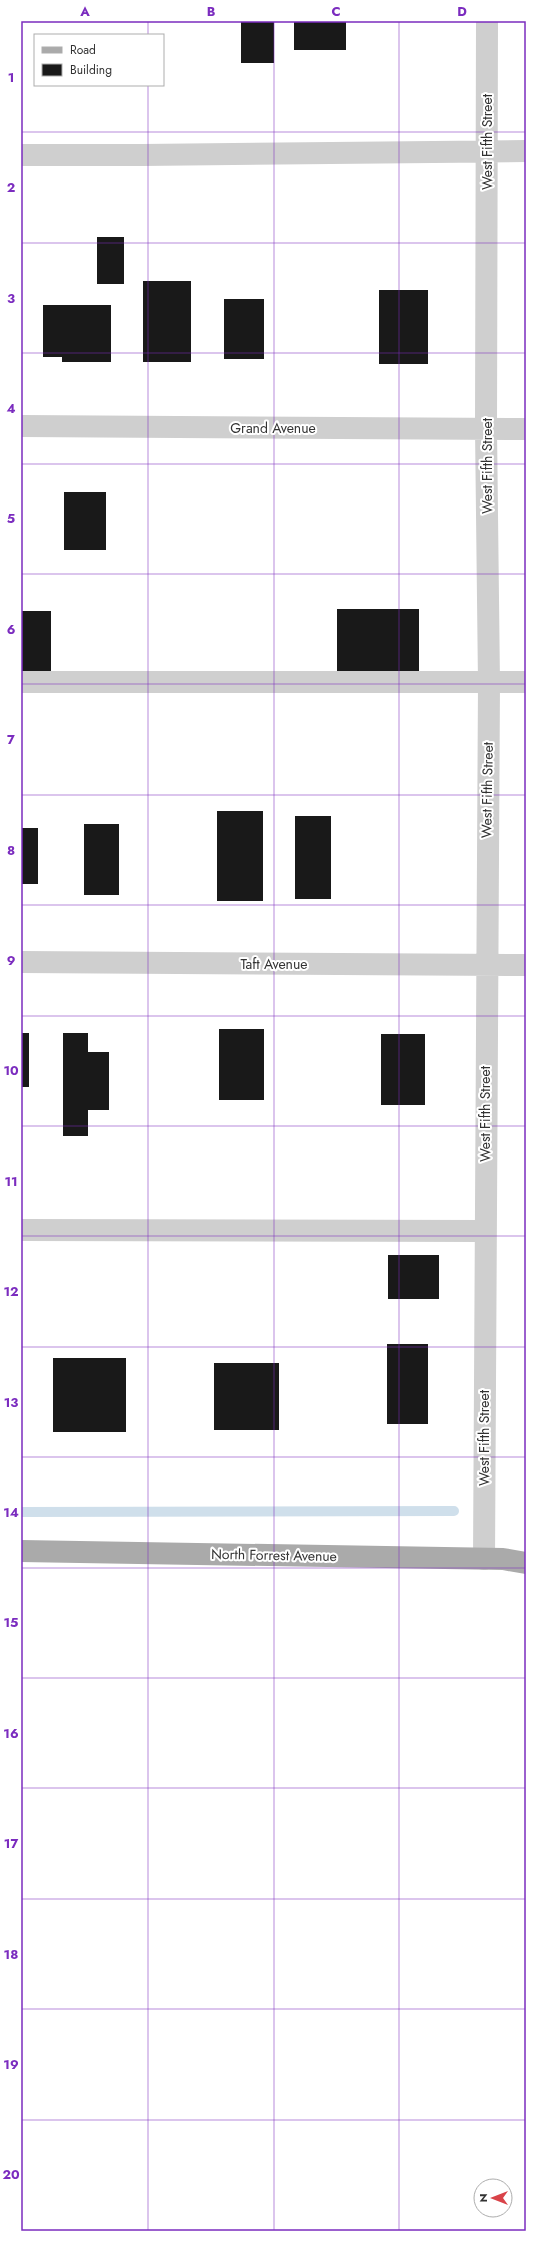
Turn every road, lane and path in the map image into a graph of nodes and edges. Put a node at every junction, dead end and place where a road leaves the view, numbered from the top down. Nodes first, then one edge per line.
1 (487, 21) edge
2 (487, 151) junction
3 (526, 151) edge
4 (21, 155) edge
5 (21, 426) edge
6 (486, 429) junction
7 (526, 429) edge
8 (21, 682) edge
9 (526, 682) edge
10 (488, 683) junction
11 (21, 962) edge
12 (526, 965) edge
13 (486, 966) junction
14 (21, 1230) edge
15 (484, 1231) junction
16 (21, 1551) edge
17 (484, 1559) junction
18 (526, 1563) edge

1 - 2 street, West Fifth Street
2 - 3 street
2 - 4 street
2 - 6 street, West Fifth Street
5 - 6 street, Grand Avenue
6 - 7 street, Grand Avenue
6 - 10 street, West Fifth Street
8 - 10 street
9 - 10 street
10 - 13 street, West Fifth Street
11 - 13 street, Taft Avenue
12 - 13 street, Taft Avenue
13 - 15 street, West Fifth Street
14 - 15 street
15 - 17 street, West Fifth Street
16 - 17 main road, North Forrest Avenue
17 - 18 main road, North Forrest Avenue

